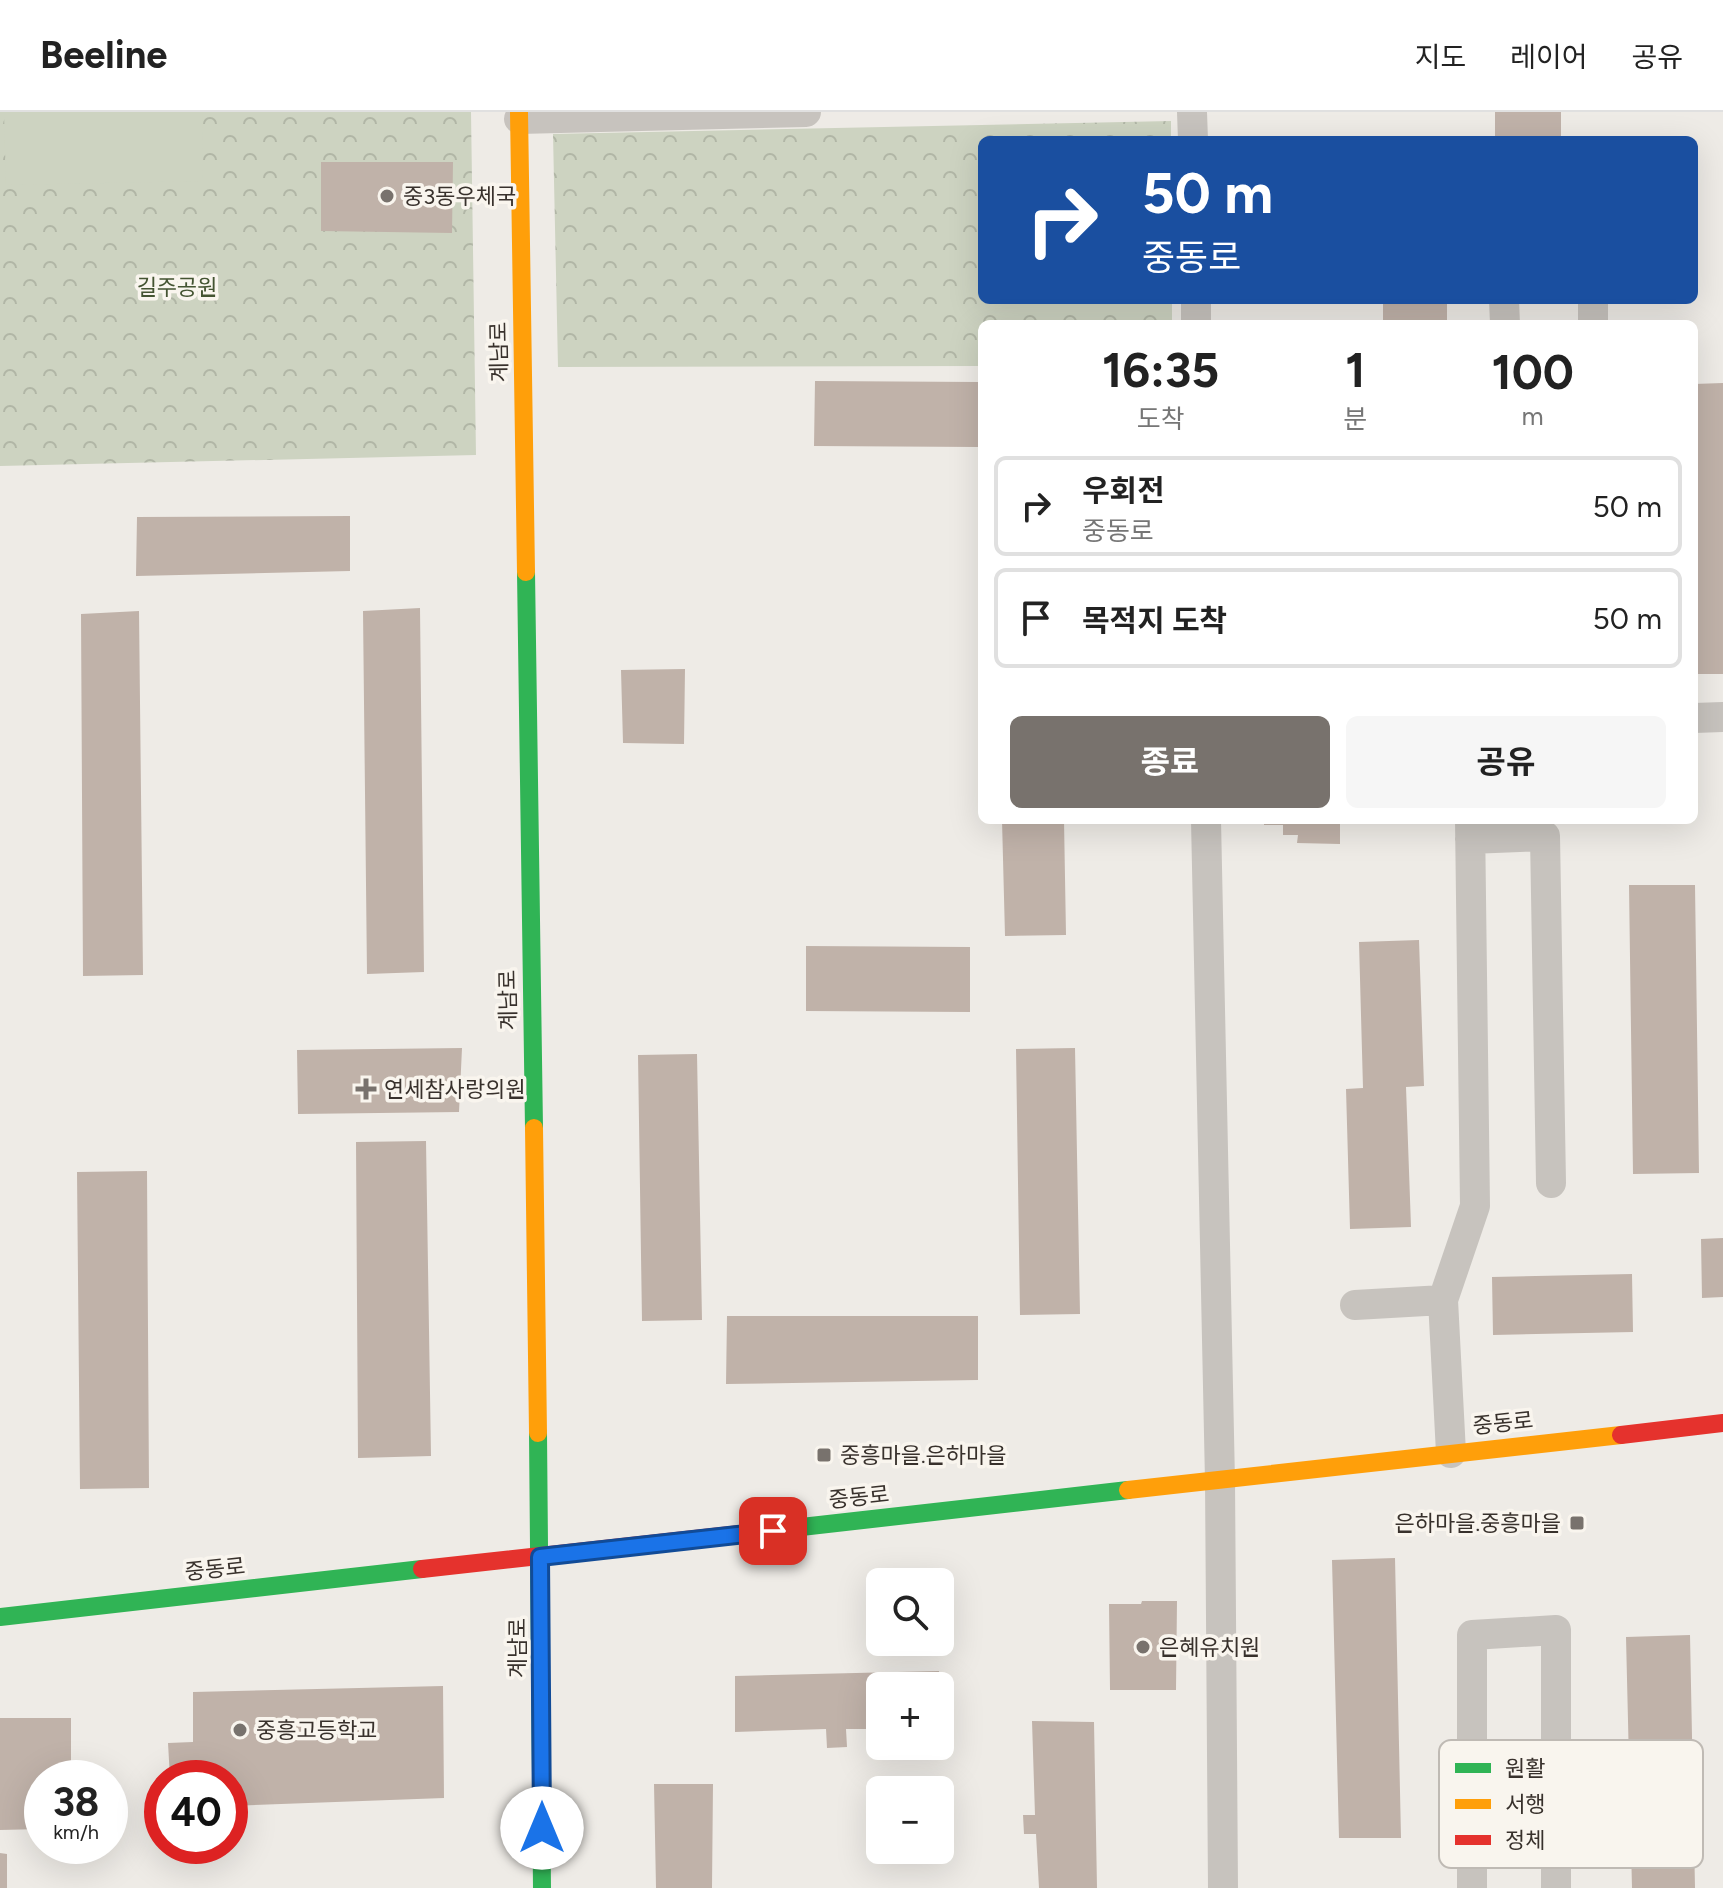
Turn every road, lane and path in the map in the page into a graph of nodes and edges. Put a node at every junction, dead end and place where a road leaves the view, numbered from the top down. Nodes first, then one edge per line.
1 (806, 112) edge
2 (1192, 112) edge
3 (519, 115) edge
4 (1193, 136) edge
5 (1723, 717) edge
6 (1698, 718) edge
7 (1206, 824) edge
8 (1470, 829) edge
9 (1551, 1183) dead end
10 (1443, 1300) junction
11 (1355, 1305) dead end
12 (1723, 1423) edge
13 (1451, 1453) junction
14 (1220, 1481) junction
15 (540, 1557) junction
16 (0, 1617) edge
17 (1472, 1740) edge
18 (1556, 1740) edge
19 (542, 1888) edge
20 (1223, 1888) edge

1 - 3 street
2 - 4 street
3 - 15 street, 계남로
5 - 6 street
7 - 14 street
8 - 9 street
8 - 10 street
10 - 11 street
10 - 13 street
12 - 13 street, 중동로
13 - 14 street, 중동로
14 - 15 street, 중동로
14 - 20 street
15 - 16 street, 중동로
15 - 19 street, 계남로
17 - 18 street

